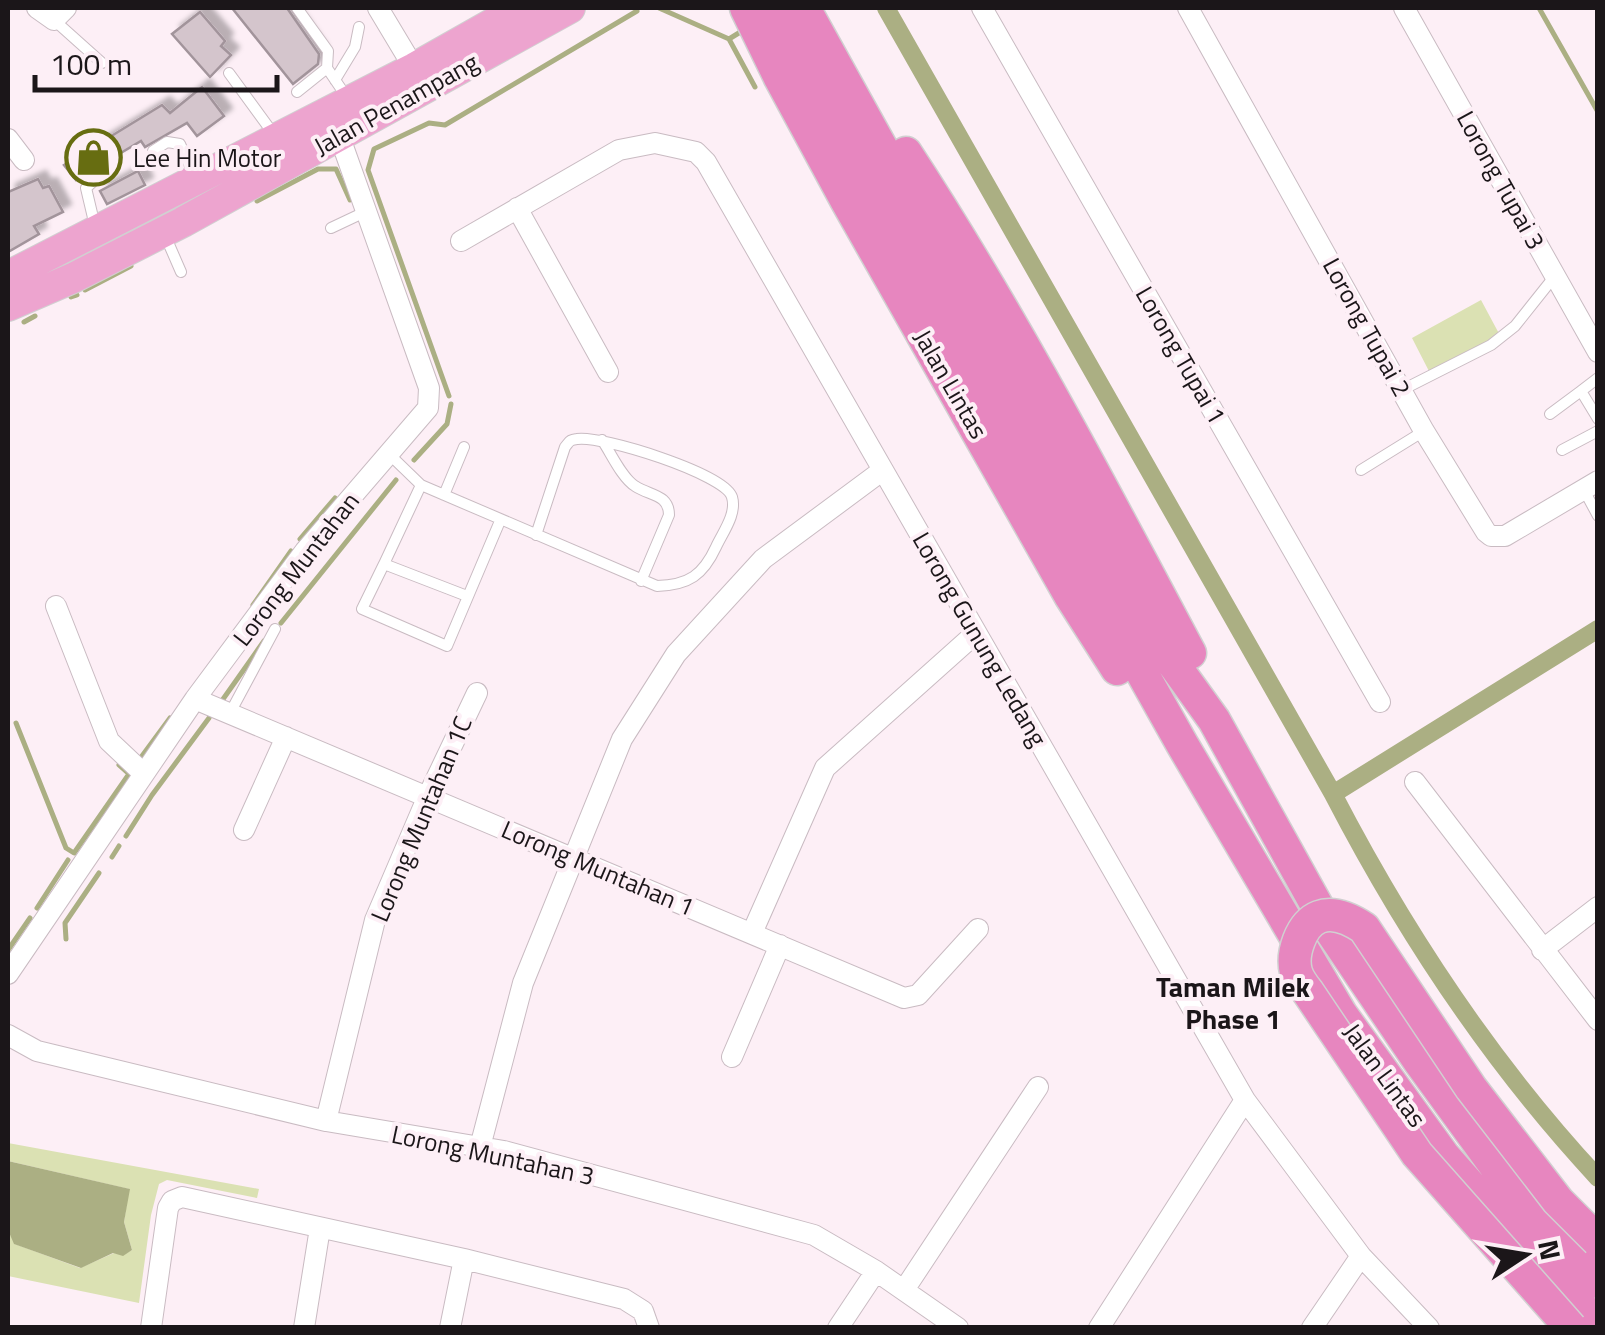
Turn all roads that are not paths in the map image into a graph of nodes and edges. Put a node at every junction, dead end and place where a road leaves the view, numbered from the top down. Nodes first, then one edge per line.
1 (297, 8) edge
2 (378, 8) edge
3 (520, 8) edge
4 (570, 8) edge
5 (804, 8) edge
6 (819, 8) edge
7 (982, 8) edge
8 (1188, 8) edge
9 (1404, 8) edge
10 (749, 9) edge
11 (52, 12) edge
12 (359, 28) dead end
13 (102, 63) dead end
14 (327, 68) junction
15 (414, 68) junction
16 (229, 73) dead end
17 (343, 91) junction
18 (297, 92) dead end
19 (339, 135) junction
20 (276, 137) junction
21 (8, 139) edge
22 (153, 151) dead end
23 (24, 160) dead end
24 (111, 164) dead end
25 (196, 178) junction
26 (517, 208) junction
27 (368, 210) junction
28 (331, 228) dead end
29 (96, 232) junction
30 (164, 232) junction
31 (461, 240) dead end
32 (181, 272) dead end
33 (8, 276) edge
34 (1555, 276) junction
35 (8, 306) edge
36 (1598, 352) edge
37 (608, 372) dead end
38 (1598, 378) edge
39 (1402, 390) junction
40 (1580, 391) junction
41 (1550, 414) dead end
42 (1598, 419) edge
43 (1424, 431) junction
44 (1598, 431) edge
45 (602, 440) junction
46 (464, 447) dead end
47 (1562, 450) dead end
48 (390, 454) junction
49 (883, 470) junction
50 (1361, 470) dead end
51 (421, 486) junction
52 (444, 495) junction
53 (1594, 498) edge
54 (500, 521) junction
55 (536, 536) junction
56 (384, 564) junction
57 (641, 581) junction
58 (467, 596) junction
59 (56, 606) dead end
60 (274, 629) dead end
61 (976, 633) junction
62 (477, 693) dead end
63 (195, 700) junction
64 (1380, 702) dead end
65 (230, 714) junction
66 (1214, 720) junction
67 (286, 737) junction
68 (1182, 744) junction
69 (144, 774) junction
70 (1415, 782) dead end
71 (428, 796) junction
72 (244, 830) dead end
73 (574, 858) junction
74 (1598, 907) edge
75 (978, 929) dead end
76 (752, 933) junction
77 (780, 945) junction
78 (1542, 950) junction
79 (8, 974) edge
80 (1598, 1020) edge
81 (8, 1035) edge
82 (732, 1057) dead end
83 (1038, 1087) dead end
84 (1245, 1100) junction
85 (326, 1121) junction
86 (480, 1147) junction
87 (320, 1228) junction
88 (1598, 1241) edge
89 (1362, 1256) junction
90 (464, 1259) junction
91 (876, 1271) junction
92 (1598, 1282) edge
93 (904, 1290) junction
94 (646, 1319) edge
95 (1598, 1324) edge
96 (151, 1328) edge
97 (304, 1328) edge
98 (450, 1328) edge
99 (838, 1328) edge
100 (958, 1328) edge
101 (1099, 1328) edge
102 (1312, 1328) edge
103 (1429, 1328) edge
104 (1571, 1328) edge

1 - 14 lane
2 - 15 street
3 - 15 main road, Jalan Penampang
4 - 19 main road, Jalan Penampang
5 - 66 highway, Jalan Lintas
6 - 66 highway, Jalan Lintas
7 - 64 street, Lorong Tupai 1
8 - 39 street, Lorong Tupai 2
9 - 34 street, Lorong Tupai 3
10 - 68 highway, Jalan Lintas
10 - 68 highway, Jalan Lintas
11 - 13 lane
12 - 17 lane
14 - 17 lane
14 - 18 lane
15 - 17 main road, Jalan Penampang
16 - 20 lane
17 - 20 main road, Jalan Penampang
19 - 27 street, Lorong Muntahan
19 - 30 main road, Jalan Penampang
20 - 25 main road, Jalan Penampang
21 - 23 street
22 - 25 lane
24 - 29 lane
25 - 29 main road, Jalan Penampang
26 - 31 street, Lorong Gunung Ledang
26 - 37 street
26 - 49 street, Lorong Gunung Ledang
27 - 28 lane
27 - 48 street, Lorong Muntahan
29 - 33 main road, Jalan Penampang
30 - 32 lane
30 - 35 main road, Jalan Penampang
34 - 36 street, Lorong Tupai 3
34 - 39 lane
38 - 40 lane
39 - 43 street, Lorong Tupai 2
40 - 41 lane
40 - 42 lane
43 - 50 lane
43 - 53 street, Lorong Tupai 2
44 - 47 lane
45 - 55 lane
45 - 57 lane
45 - 57 lane
46 - 52 lane
48 - 51 lane
48 - 63 street, Lorong Muntahan
49 - 61 street, Lorong Gunung Ledang
49 - 73 street
51 - 52 lane
51 - 56 lane
52 - 54 lane
54 - 55 lane
54 - 58 lane
55 - 57 lane
56 - 58 lane
56 - 58 lane
59 - 69 street
60 - 65 lane
61 - 76 street
61 - 84 street, Lorong Gunung Ledang
62 - 71 street, Lorong Muntahan 1C
63 - 65 street, Lorong Muntahan 1
63 - 69 street, Lorong Muntahan
65 - 67 street, Lorong Muntahan 1
66 - 92 highway, Jalan Lintas
67 - 71 street, Lorong Muntahan 1
67 - 72 street
68 - 95 highway, Jalan Lintas
69 - 79 street, Lorong Muntahan
70 - 78 street
71 - 73 street, Lorong Muntahan 1
71 - 85 street, Lorong Muntahan 1C
73 - 76 street, Lorong Muntahan 1
73 - 86 street
74 - 78 street
75 - 77 street, Lorong Muntahan 1
76 - 77 street, Lorong Muntahan 1
77 - 82 street
78 - 80 street
81 - 85 street, Lorong Muntahan 3
83 - 93 street
84 - 89 street, Lorong Gunung Ledang
84 - 101 street
85 - 86 street, Lorong Muntahan 3
86 - 91 street, Lorong Muntahan 3
87 - 90 street
87 - 96 street
87 - 97 street
88 - 104 highway, bridge
89 - 102 street
89 - 103 street, Lorong Gunung Ledang
90 - 94 street
90 - 98 street
91 - 93 street, Lorong Muntahan 3
91 - 99 street
93 - 100 street, Lorong Muntahan 3

